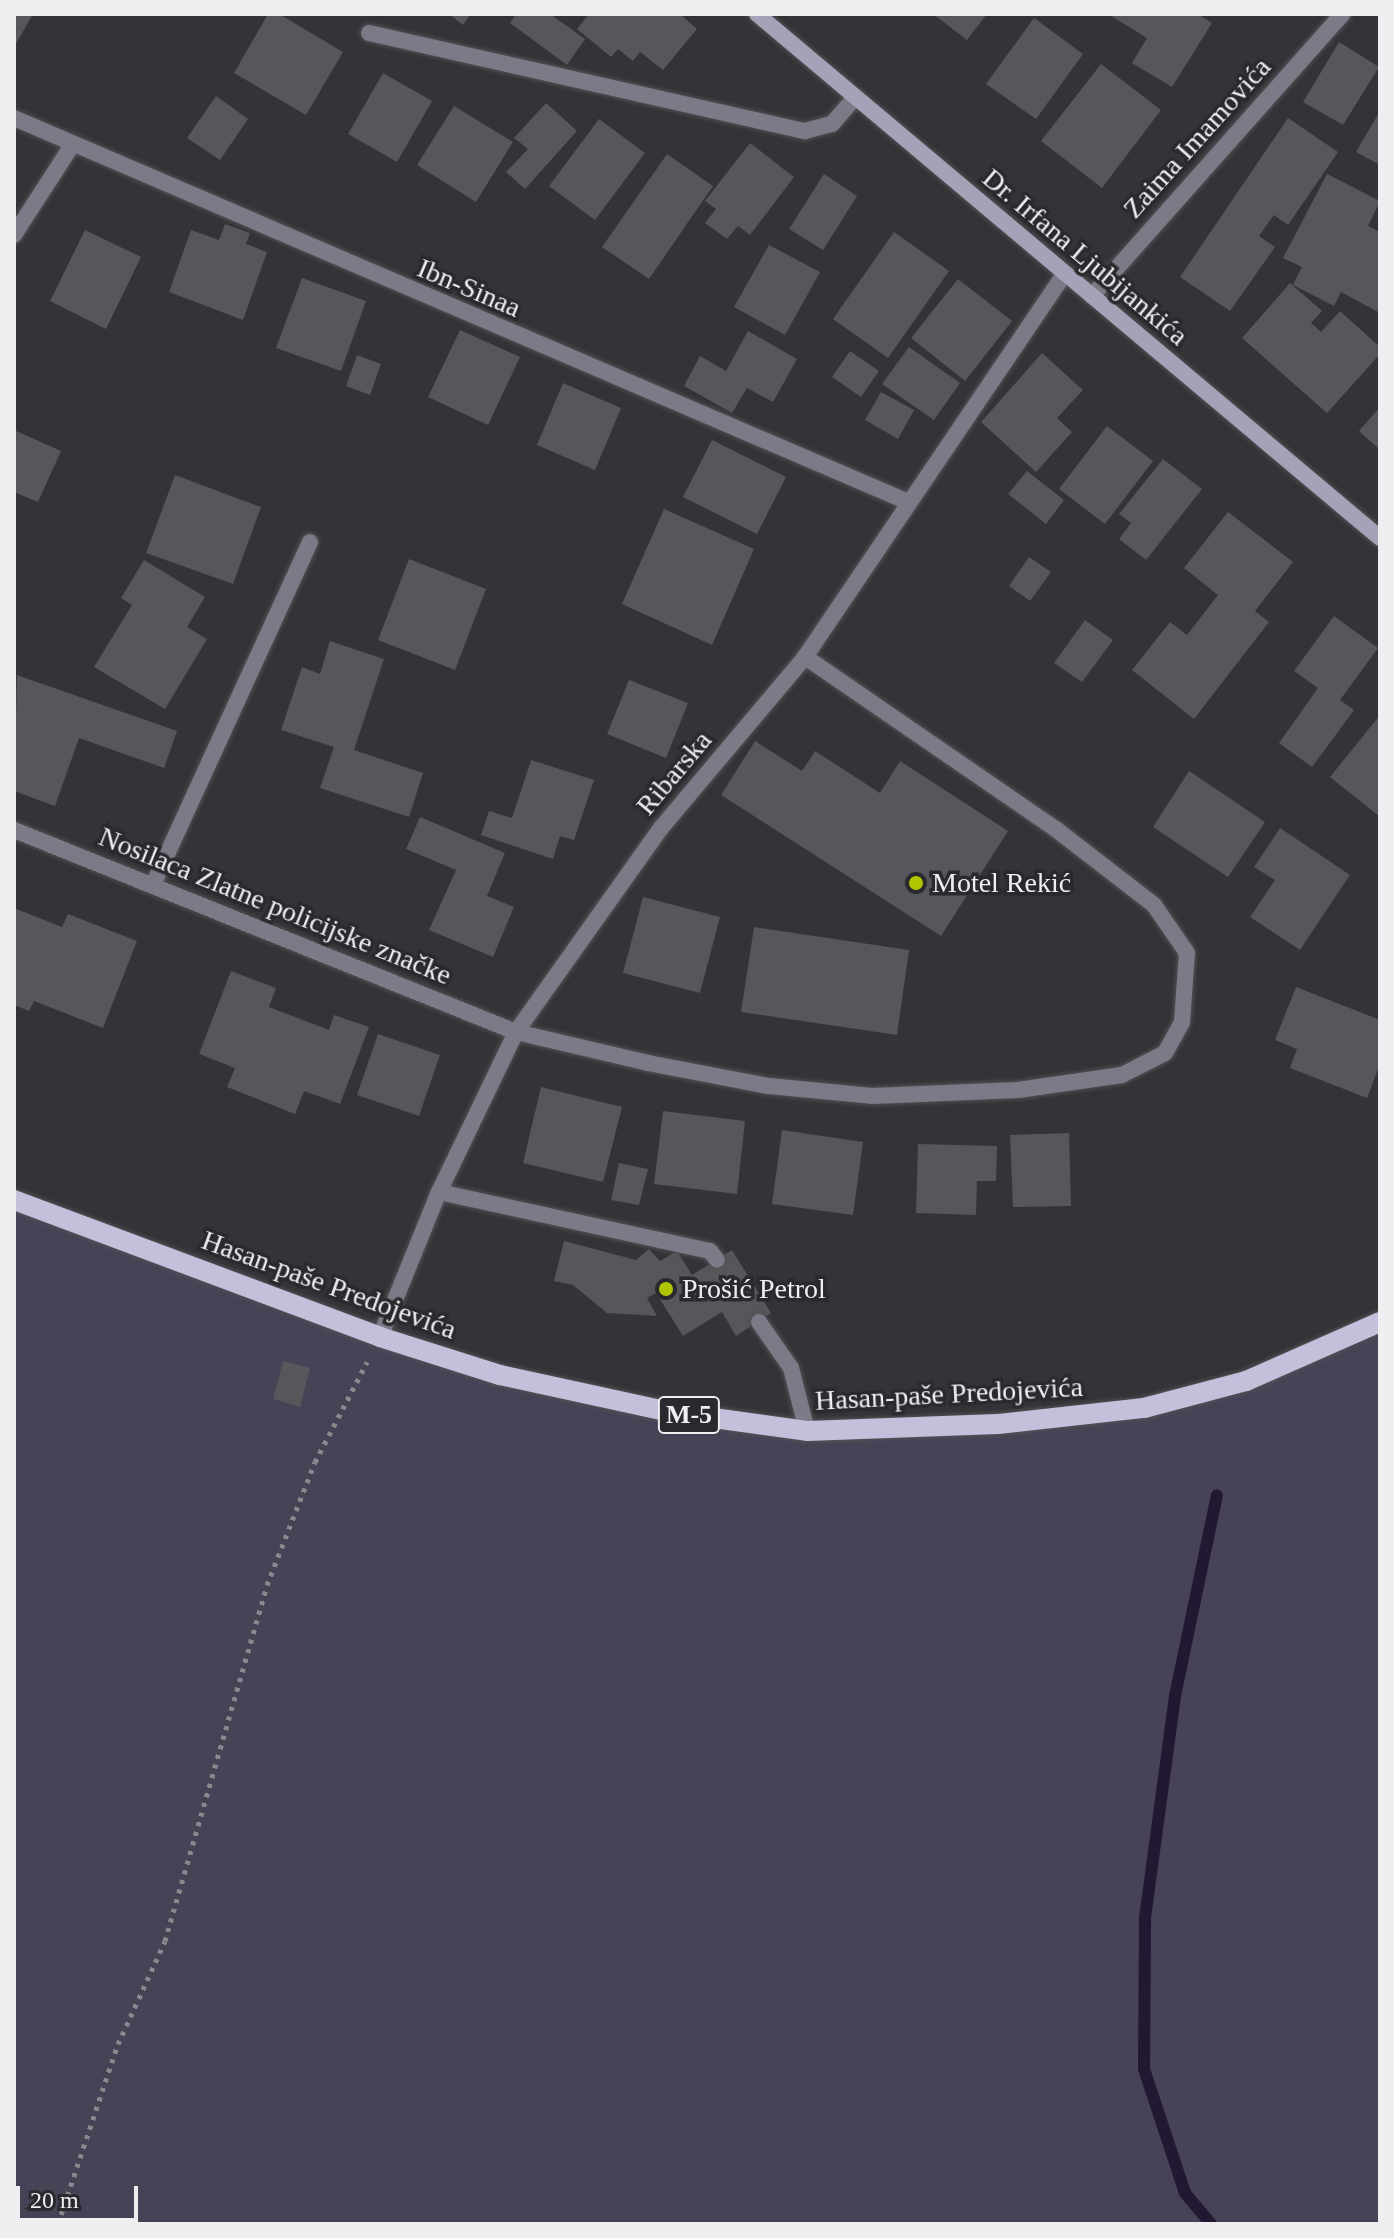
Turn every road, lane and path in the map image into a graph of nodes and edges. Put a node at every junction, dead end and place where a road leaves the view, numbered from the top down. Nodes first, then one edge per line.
1 (757, 14) edge
2 (1342, 14) edge
3 (369, 33) dead end
4 (855, 98) junction
5 (14, 118) edge
6 (71, 147) junction
7 (14, 235) edge
8 (1064, 274) junction
9 (1092, 296) junction
10 (906, 501) junction
11 (1380, 538) edge
12 (310, 542) dead end
13 (805, 657) junction
14 (14, 830) edge
15 (153, 885) junction
16 (516, 1032) junction
17 (439, 1192) junction
18 (14, 1200) edge
19 (717, 1260) dead end
20 (759, 1322) dead end
21 (1380, 1322) edge
22 (380, 1337) junction
23 (807, 1431) junction
24 (58, 2224) edge

1 - 4 main road, Dr. Irfana Ljubijankića
2 - 9 street, Zaima Imamovića
3 - 4 street
4 - 8 main road, Dr. Irfana Ljubijankića
5 - 6 street, Ibn-Sinaa
6 - 7 street
6 - 10 street, Ibn-Sinaa
8 - 9 main road, Dr. Irfana Ljubijankića
8 - 10 street, Ribarska
9 - 11 main road, Dr. Irfana Ljubijankića
10 - 13 street, Ribarska
12 - 15 street
13 - 16 street, Ribarska
13 - 16 street, Nosilaca Zlatne policijske značke
14 - 15 street, Nosilaca Zlatne policijske značke
15 - 16 street, Nosilaca Zlatne policijske značke
16 - 17 street, Ribarska
17 - 19 street
17 - 22 street, Ribarska
18 - 22 main road, Hasan-paše Predojevića / M-5
20 - 23 street
21 - 23 main road, Hasan-paše Predojevića / M-5
22 - 23 main road, Hasan-paše Predojevića / M-5
22 - 24 path

